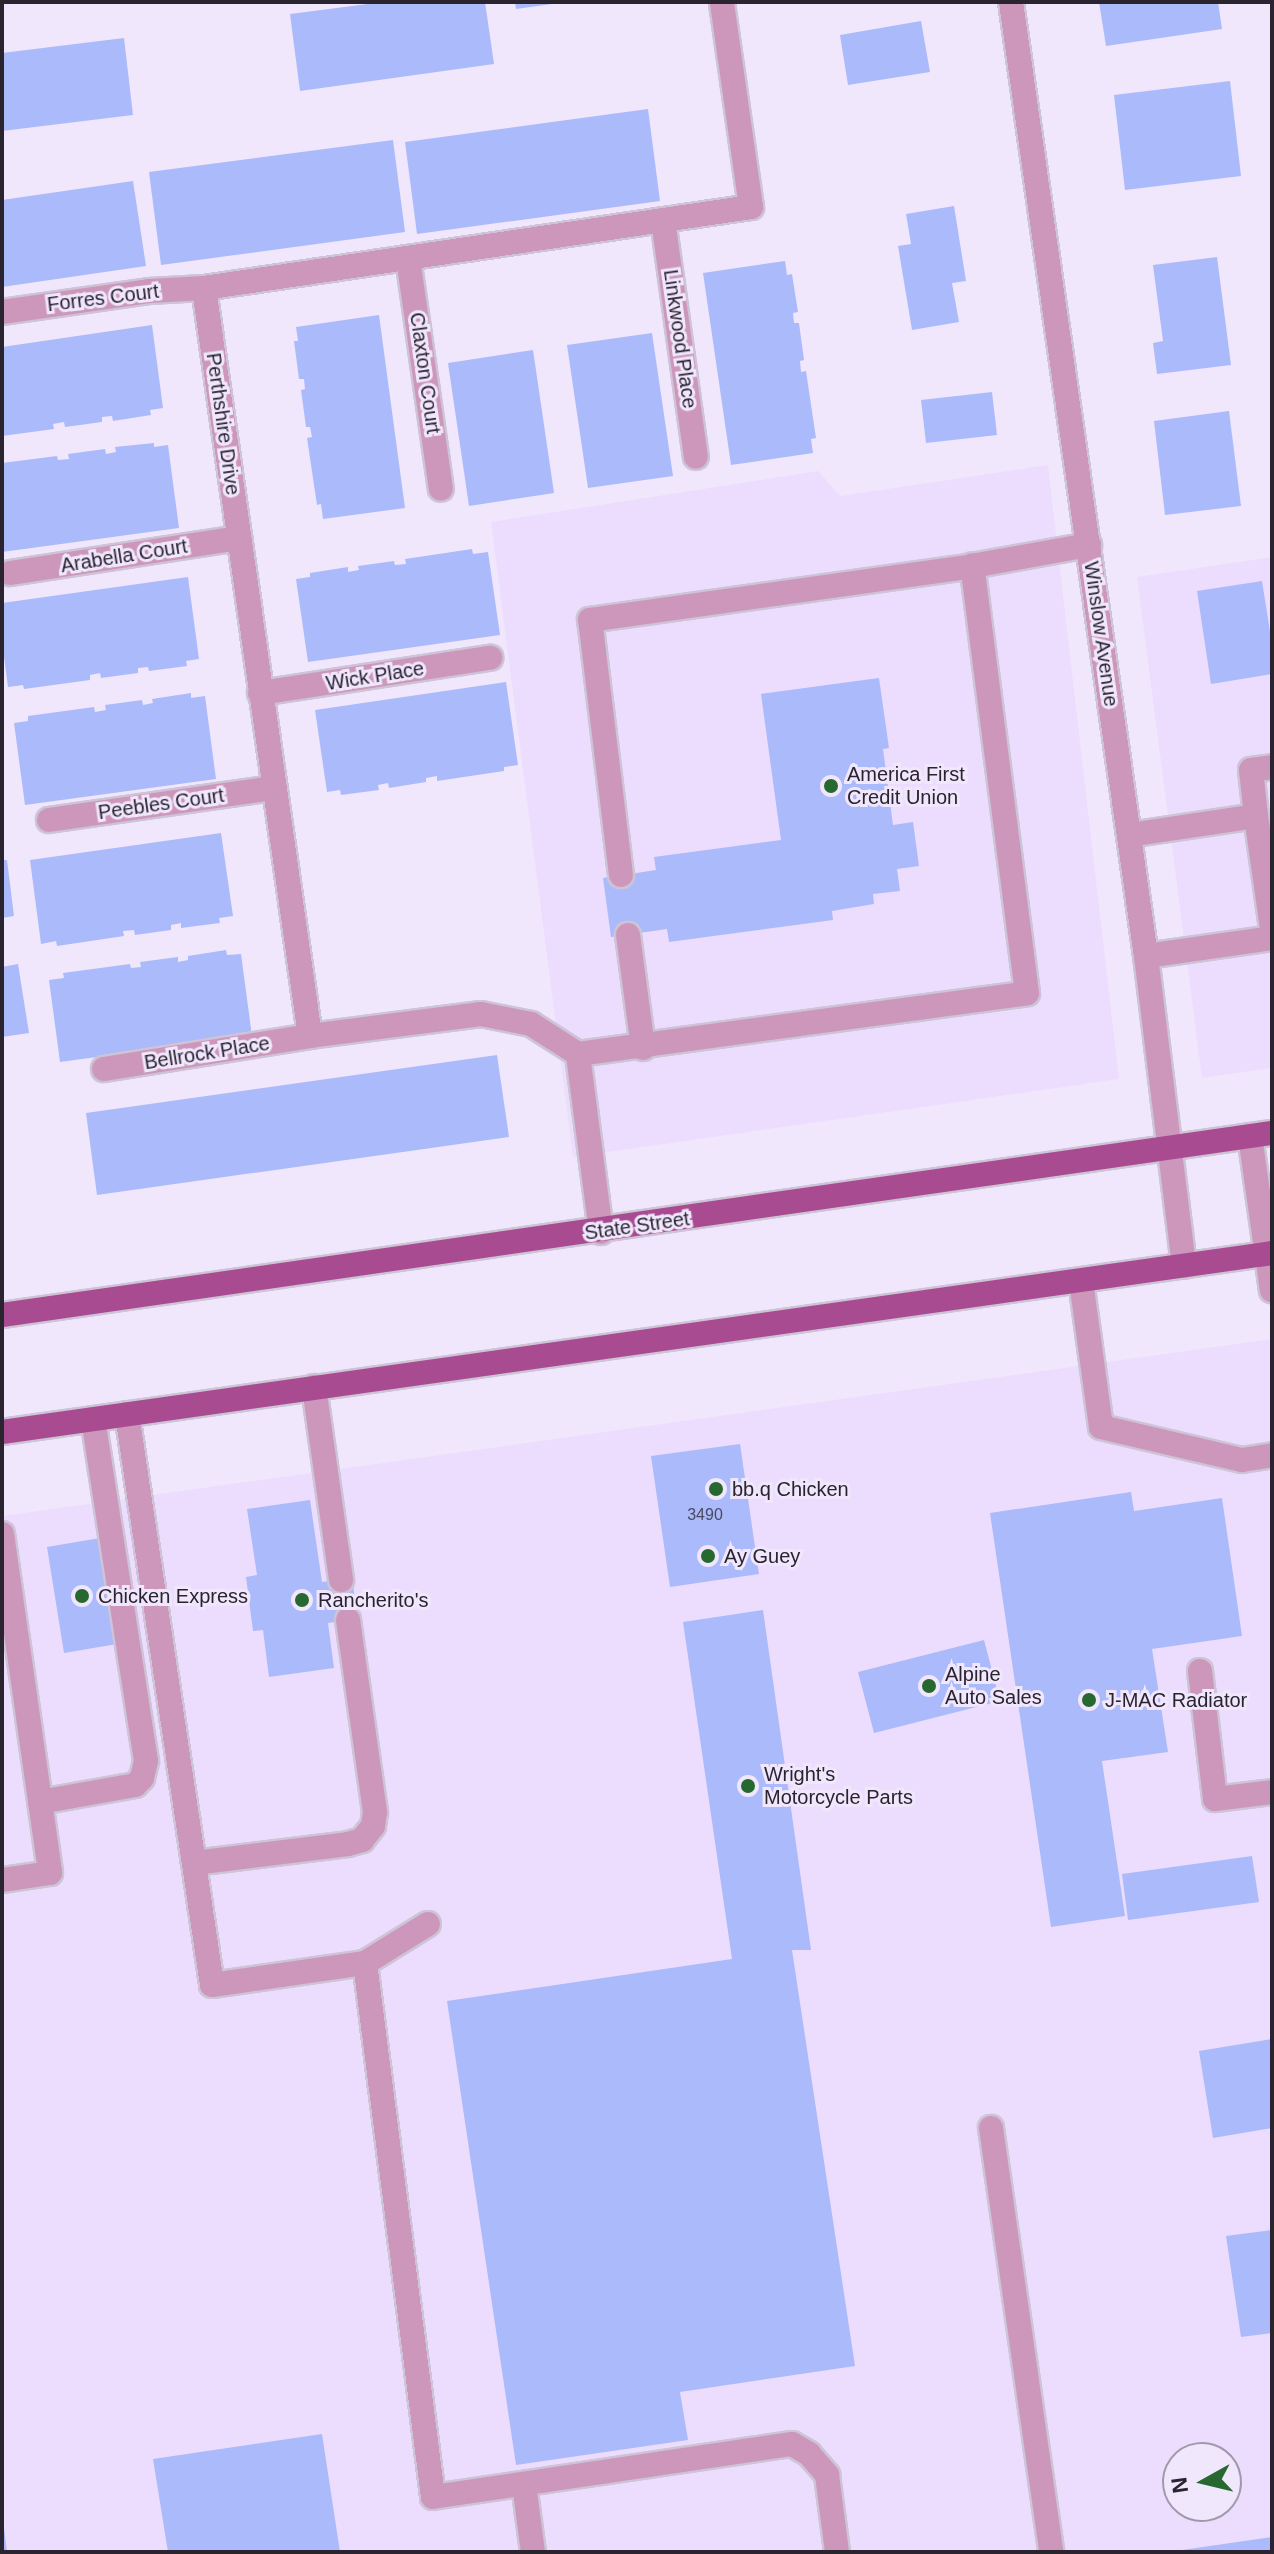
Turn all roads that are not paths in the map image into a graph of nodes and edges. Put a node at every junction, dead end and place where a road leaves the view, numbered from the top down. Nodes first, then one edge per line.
1 (722, 2) edge
2 (1011, 2) edge
3 (663, 220) junction
4 (408, 258) junction
5 (204, 288) junction
6 (2, 312) edge
7 (696, 457) dead end
8 (441, 489) dead end
9 (239, 538) junction
10 (1089, 545) junction
11 (972, 566) junction
12 (10, 573) dead end
13 (490, 658) dead end
14 (260, 693) junction
15 (1261, 768) edge
16 (273, 788) junction
17 (1256, 816) junction
18 (49, 820) dead end
19 (1129, 835) junction
20 (621, 875) dead end
21 (1272, 928) edge
22 (628, 935) dead end
23 (1272, 938) edge
24 (1146, 956) junction
25 (310, 1036) junction
26 (643, 1048) junction
27 (578, 1054) junction
28 (104, 1069) dead end
29 (1261, 1135) edge
30 (1168, 1149) junction
31 (601, 1232) junction
32 (1269, 1253) edge
33 (1184, 1266) junction
34 (1081, 1281) junction
35 (1272, 1290) edge
36 (2, 1315) edge
37 (314, 1387) junction
38 (127, 1414) junction
39 (93, 1419) junction
40 (2, 1432) edge
41 (1272, 1455) edge
42 (2, 1534) edge
43 (341, 1580) dead end
44 (348, 1620) dead end
45 (1200, 1671) dead end
46 (1272, 1792) edge
47 (40, 1802) junction
48 (194, 1863) junction
49 (2, 1880) edge
50 (428, 1924) dead end
51 (365, 1963) junction
52 (991, 2128) dead end
53 (524, 2484) junction
54 (533, 2552) edge
55 (837, 2552) edge
56 (1051, 2552) edge

1 - 3 street
2 - 10 street, Winslow Avenue
3 - 4 street
3 - 7 street, Linkwood Place
4 - 5 street
4 - 8 street, Claxton Court
5 - 6 street, Forres Court
5 - 9 street, Perthshire Drive
9 - 12 street, Arabella Court
9 - 14 street, Perthshire Drive
10 - 11 street
10 - 19 street, Winslow Avenue
11 - 20 street
11 - 26 street
13 - 14 street, Wick Place
14 - 16 street, Perthshire Drive
15 - 17 street
16 - 18 street, Peebles Court
16 - 25 street, Perthshire Drive
17 - 19 street
17 - 21 street
19 - 24 street, Winslow Avenue
22 - 26 street
23 - 24 street
24 - 30 street, Winslow Avenue
25 - 27 street
25 - 28 street, Bellrock Place
26 - 27 street
27 - 31 street
29 - 30 main road, State Street
29 - 32 street
30 - 31 main road, State Street
30 - 33 street, Winslow Avenue
31 - 36 main road, State Street
32 - 33 main road
32 - 35 street
33 - 34 main road
34 - 37 main road
34 - 41 street
37 - 38 main road
37 - 43 street
38 - 39 main road
38 - 48 street
39 - 40 main road
39 - 47 street
42 - 47 street
44 - 48 street
45 - 46 street
47 - 49 street
48 - 51 street
50 - 51 street
51 - 53 street
52 - 56 street
53 - 54 street
53 - 55 street

